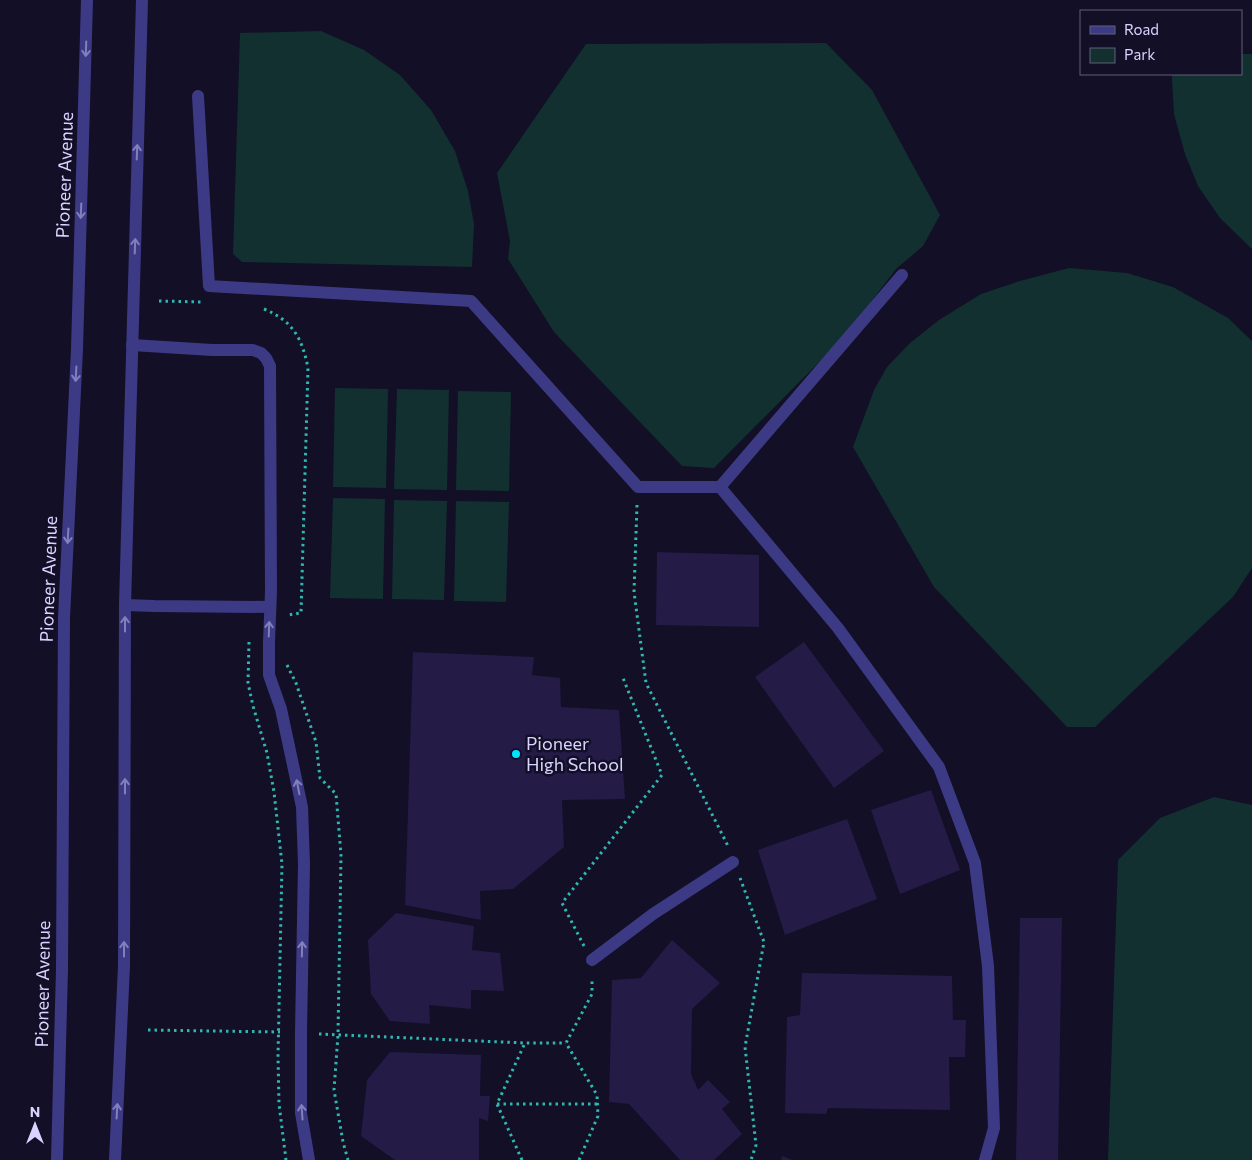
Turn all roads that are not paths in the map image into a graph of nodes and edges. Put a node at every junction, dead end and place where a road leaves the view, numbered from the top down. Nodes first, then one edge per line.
1 (87, 0) edge
2 (142, 0) edge
3 (198, 96) dead end
4 (902, 275) dead end
5 (132, 345) junction
6 (720, 487) junction
7 (126, 605) junction
8 (270, 607) junction
9 (733, 862) road end
10 (592, 960) road end
11 (57, 1160) edge
12 (115, 1160) edge
13 (309, 1160) edge
14 (985, 1160) edge

1 -> 11 street, Pioneer Avenue
5 -> 2 street
3 - 6 street
4 - 6 street
5 - 7 street
5 - 8 street
6 - 14 street
7 - 8 street
12 -> 7 street
13 -> 8 street
9 - 10 street

